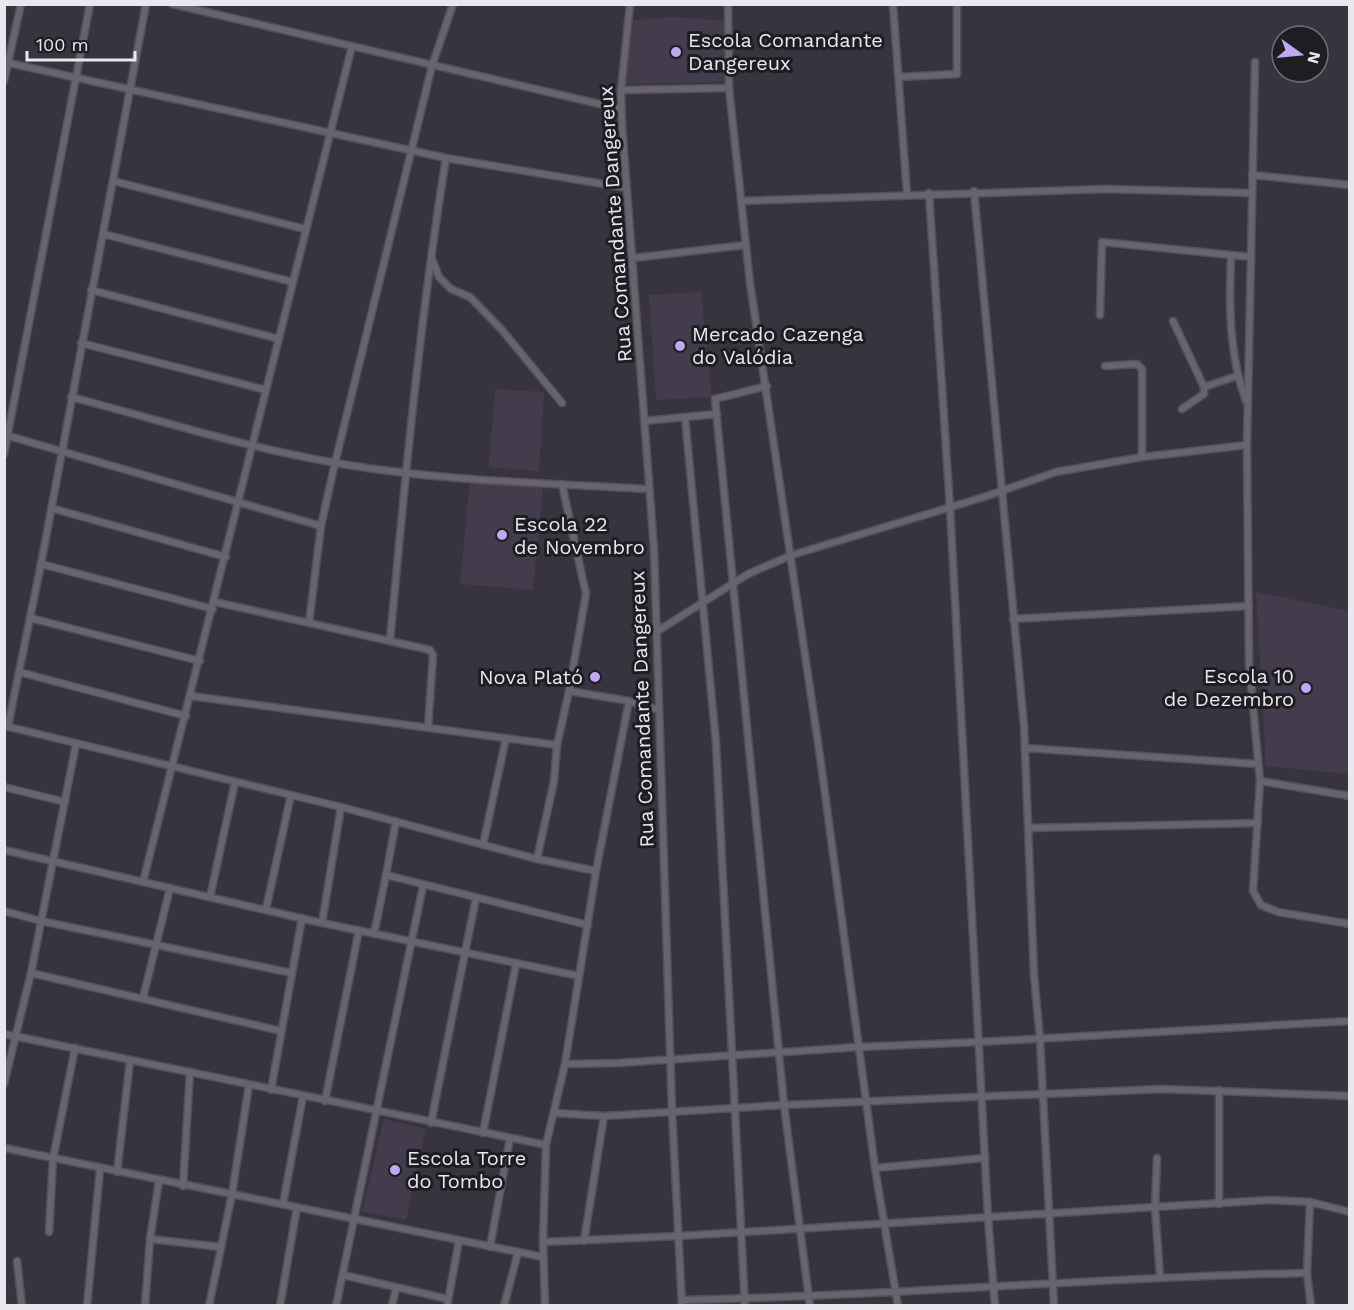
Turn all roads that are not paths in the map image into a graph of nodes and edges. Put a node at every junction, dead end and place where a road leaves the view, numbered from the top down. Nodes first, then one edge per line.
1 (21, 4) edge
2 (90, 4) edge
3 (146, 4) edge
4 (172, 4) edge
5 (453, 4) edge
6 (630, 4) edge
7 (728, 4) edge
8 (893, 4) edge
9 (957, 4) edge
10 (352, 46) junction
11 (6, 62) edge
12 (1255, 62) dead end
13 (432, 66) junction
14 (899, 77) junction
15 (76, 78) junction
16 (4, 81) edge
17 (729, 88) junction
18 (131, 89) junction
19 (621, 90) junction
20 (621, 109) junction
21 (329, 133) junction
22 (411, 150) junction
23 (446, 158) junction
24 (1252, 175) junction
25 (113, 181) junction
26 (1350, 185) edge
27 (627, 189) junction
28 (974, 191) junction
29 (929, 193) junction
30 (1252, 193) junction
31 (907, 194) junction
32 (742, 201) junction
33 (305, 229) junction
34 (103, 234) junction
35 (745, 245) junction
36 (1231, 257) junction
37 (1251, 257) junction
38 (431, 258) junction
39 (633, 258) junction
40 (292, 282) junction
41 (91, 290) junction
42 (1100, 315) dead end
43 (1173, 321) dead end
44 (279, 339) junction
45 (81, 343) junction
46 (1105, 366) dead end
47 (1237, 376) junction
48 (767, 386) junction
49 (1204, 387) junction
50 (266, 390) junction
51 (71, 397) junction
52 (562, 403) dead end
53 (1248, 406) junction
54 (1182, 410) dead end
55 (717, 414) junction
56 (685, 417) junction
57 (644, 421) junction
58 (6, 435) edge
59 (253, 445) junction
60 (1247, 445) junction
61 (61, 451) junction
62 (4, 454) edge
63 (1142, 457) junction
64 (335, 463) junction
65 (405, 473) junction
66 (562, 484) junction
67 (649, 489) junction
68 (1001, 489) junction
69 (239, 502) junction
70 (950, 507) junction
71 (51, 508) junction
72 (321, 526) junction
73 (792, 555) junction
74 (226, 557) junction
75 (41, 564) junction
76 (732, 585) junction
77 (702, 604) junction
78 (214, 606) junction
79 (1249, 606) junction
80 (30, 618) junction
81 (1013, 619) junction
82 (309, 623) junction
83 (656, 632) junction
84 (390, 641) junction
85 (200, 661) junction
86 (19, 672) junction
87 (569, 691) junction
88 (191, 696) junction
89 (629, 701) junction
90 (659, 710) junction
91 (186, 716) junction
92 (6, 726) edge
93 (428, 728) junction
94 (506, 738) junction
95 (76, 744) junction
96 (556, 745) junction
97 (1025, 748) junction
98 (1258, 764) junction
99 (173, 768) junction
100 (1260, 781) junction
101 (235, 782) junction
102 (4, 787) edge
103 (291, 795) junction
104 (1350, 796) edge
105 (65, 802) junction
106 (341, 807) junction
107 (396, 821) junction
108 (1258, 823) junction
109 (1028, 828) junction
110 (483, 845) junction
111 (4, 850) edge
112 (537, 859) junction
113 (54, 861) junction
114 (596, 871) junction
115 (387, 875) junction
116 (143, 882) junction
117 (423, 886) junction
118 (170, 888) junction
119 (210, 897) junction
120 (476, 898) junction
121 (266, 909) junction
122 (4, 911) edge
123 (302, 918) junction
124 (41, 921) junction
125 (322, 923) junction
126 (1350, 924) edge
127 (588, 925) junction
128 (359, 930) junction
129 (374, 933) junction
130 (411, 942) junction
131 (156, 945) junction
132 (465, 953) junction
133 (516, 964) junction
134 (31, 973) junction
135 (292, 973) junction
136 (579, 976) junction
137 (143, 998) junction
138 (1350, 1021) edge
139 (281, 1031) junction
140 (4, 1034) edge
141 (16, 1036) junction
142 (1040, 1039) junction
143 (979, 1042) junction
144 (859, 1047) junction
145 (75, 1048) junction
146 (779, 1052) junction
147 (730, 1055) junction
148 (670, 1060) junction
149 (130, 1061) junction
150 (565, 1064) junction
151 (190, 1072) junction
152 (4, 1084) edge
153 (249, 1085) junction
154 (271, 1090) junction
155 (1219, 1090) junction
156 (1042, 1094) junction
157 (303, 1096) junction
158 (982, 1096) junction
159 (1350, 1096) edge
160 (325, 1101) junction
161 (866, 1102) junction
162 (784, 1105) junction
163 (733, 1108) junction
164 (672, 1111) junction
165 (375, 1112) junction
166 (555, 1113) junction
167 (604, 1116) junction
168 (431, 1123) junction
169 (483, 1133) junction
170 (510, 1138) junction
171 (546, 1145) junction
172 (4, 1148) edge
173 (53, 1158) junction
174 (985, 1158) junction
175 (1157, 1158) dead end
176 (875, 1168) junction
177 (100, 1169) junction
178 (117, 1172) junction
179 (159, 1180) junction
180 (183, 1186) junction
181 (232, 1194) junction
182 (1310, 1202) junction
183 (283, 1204) junction
184 (1219, 1204) junction
185 (297, 1207) junction
186 (1155, 1208) junction
187 (1350, 1212) edge
188 (1050, 1213) junction
189 (988, 1217) junction
190 (354, 1218) junction
191 (885, 1223) junction
192 (800, 1229) junction
193 (49, 1232) dead end
194 (740, 1232) junction
195 (678, 1236) junction
196 (150, 1239) junction
197 (459, 1241) junction
198 (584, 1241) junction
199 (543, 1242) junction
200 (221, 1247) junction
201 (490, 1247) junction
202 (518, 1252) junction
203 (543, 1257) junction
204 (17, 1261) dead end
205 (1308, 1272) junction
206 (343, 1275) junction
207 (1160, 1276) junction
208 (1054, 1282) junction
209 (995, 1287) junction
210 (396, 1288) junction
211 (896, 1292) junction
212 (809, 1297) junction
213 (448, 1302) edge
214 (745, 1302) edge
215 (682, 1303) edge
216 (22, 1305) edge
217 (87, 1305) edge
218 (145, 1305) edge
219 (209, 1305) edge
220 (280, 1305) edge
221 (336, 1305) edge
222 (392, 1305) edge
223 (504, 1305) edge
224 (546, 1305) edge
225 (810, 1305) edge
226 (898, 1305) edge
227 (995, 1305) edge
228 (1054, 1305) edge
229 (1311, 1305) edge

1 - 11 street
2 - 15 street
3 - 18 street
4 - 10 street
5 - 13 street
6 - 19 street, Rua Comandante Dangereux
7 - 17 street
8 - 14 street
9 - 14 street
10 - 13 street
10 - 21 street
11 - 15 street
11 - 16 street
12 - 24 street
13 - 20 street
13 - 22 street
14 - 31 street
15 - 18 street
15 - 58 street
17 - 19 street
17 - 32 street
18 - 21 street
18 - 25 street
19 - 20 street, Rua Comandante Dangereux
20 - 27 street, Rua Comandante Dangereux
21 - 22 street
21 - 33 street
22 - 23 street
22 - 64 street
23 - 27 street
23 - 38 street
24 - 26 street
24 - 30 street
25 - 33 street
25 - 34 street
27 - 39 street, Rua Comandante Dangereux
28 - 29 street
28 - 30 street
28 - 68 street
29 - 31 street
29 - 70 street
30 - 37 street
31 - 32 street
32 - 35 street
33 - 40 street
34 - 40 street
34 - 41 street
35 - 39 street
35 - 48 street
36 - 37 street
36 - 42 street
36 - 47 street
37 - 53 street
38 - 52 street
38 - 65 street
39 - 57 street, Rua Comandante Dangereux
40 - 44 street
41 - 44 street
41 - 45 street
43 - 49 street
44 - 50 street
45 - 50 street
45 - 51 street
46 - 63 street
47 - 49 street
47 - 53 street
48 - 55 street
48 - 73 street
49 - 54 street
50 - 59 street
51 - 59 street
51 - 61 street
53 - 60 street
55 - 56 street
55 - 76 street
56 - 57 street
56 - 77 street
57 - 67 street, Rua Comandante Dangereux
58 - 61 street
58 - 62 street
59 - 64 street
59 - 69 street
60 - 63 street
60 - 79 street
61 - 69 street
61 - 71 street
63 - 68 street
64 - 65 street
64 - 72 street
65 - 66 street
65 - 84 street
66 - 67 street
66 - 87 street
67 - 83 street, Rua Comandante Dangereux
68 - 70 street
68 - 81 street
69 - 72 street
69 - 74 street
70 - 73 street
70 - 143 street
71 - 74 street
71 - 75 street
72 - 82 street
73 - 76 street
73 - 144 street
74 - 78 street
75 - 78 street
75 - 80 street
76 - 77 street
76 - 146 street
77 - 83 street
77 - 147 street
78 - 82 street
78 - 85 street
79 - 81 street
79 - 98 street
80 - 85 street
80 - 86 street
81 - 97 street
82 - 84 street
83 - 90 street, Rua Comandante Dangereux
84 - 93 street
85 - 88 street
86 - 91 street
86 - 92 street
87 - 89 street
87 - 96 street
88 - 91 street
88 - 93 street
89 - 90 street
89 - 114 street
90 - 148 street, Rua Comandante Dangereux
91 - 99 street
92 - 95 street
93 - 94 street
94 - 96 street
94 - 110 street
95 - 99 street
95 - 105 street
96 - 112 street
97 - 98 street
97 - 109 street
98 - 100 street
99 - 101 street
99 - 116 street
100 - 104 street
100 - 108 street
101 - 103 street
101 - 119 street
102 - 105 street
103 - 106 street
103 - 121 street
105 - 113 street
106 - 107 street
106 - 125 street
107 - 110 street
107 - 115 street
108 - 109 street
108 - 126 street
109 - 142 street
110 - 112 street
111 - 113 street
112 - 114 street
113 - 116 street
113 - 124 street
114 - 127 street
115 - 117 street
115 - 129 street
116 - 118 street
117 - 120 street
117 - 130 street
118 - 119 street
118 - 131 street
119 - 121 street
120 - 127 street
120 - 132 street
121 - 123 street
122 - 124 street
123 - 125 street
123 - 135 street
124 - 131 street
124 - 134 street
125 - 128 street
127 - 136 street
128 - 129 street
128 - 160 street
129 - 130 street
130 - 132 street
130 - 165 street
131 - 135 street
131 - 137 street
132 - 133 street
132 - 168 street
133 - 136 street
133 - 169 street
134 - 137 street
134 - 141 street
135 - 139 street
136 - 150 street
137 - 139 street
138 - 142 street
139 - 154 street
140 - 141 street
141 - 145 street
141 - 152 street
142 - 143 street
142 - 156 street
143 - 144 street
143 - 158 street
144 - 146 street
144 - 161 street
145 - 149 street
145 - 173 street
146 - 147 street
146 - 162 street
147 - 148 street
147 - 163 street
148 - 150 street
148 - 164 street, Rua Comandante Dangereux
149 - 151 street
149 - 178 street
150 - 166 street
151 - 153 street
151 - 180 street
153 - 154 street
153 - 181 street
154 - 157 street
155 - 156 street
155 - 159 street
155 - 184 street
156 - 158 street
156 - 188 street
157 - 160 street
157 - 183 street
158 - 161 street
158 - 174 street
160 - 165 street
161 - 162 street
161 - 176 street
162 - 163 street
162 - 192 street
163 - 164 street
163 - 194 street
164 - 167 street
164 - 195 street, Rua Comandante Dangereux
165 - 168 street
165 - 190 street
166 - 167 street
166 - 171 street
167 - 198 street
168 - 169 street
169 - 170 street
170 - 171 street
170 - 201 street
171 - 199 street
172 - 173 street
173 - 177 street
173 - 193 street
174 - 176 street
174 - 189 street
175 - 186 street
176 - 191 street
177 - 178 street
177 - 217 street
178 - 179 street
179 - 180 street
179 - 196 street
180 - 181 street
181 - 183 street
181 - 200 street
182 - 184 street
182 - 187 street
182 - 205 street
183 - 185 street
184 - 186 street
185 - 190 street
185 - 220 street
186 - 188 street
186 - 207 street
188 - 189 street
188 - 208 street
189 - 191 street
189 - 209 street
190 - 197 street
190 - 206 street
191 - 192 street
191 - 211 street
192 - 194 street
192 - 212 street
194 - 195 street
194 - 214 street
195 - 198 street
195 - 215 street, Rua Comandante Dangereux
196 - 200 street
196 - 218 street
197 - 201 street
197 - 213 street
198 - 199 street
199 - 203 street
200 - 219 street
201 - 202 street
202 - 203 street
202 - 223 street
203 - 224 street
204 - 216 street
205 - 207 street
205 - 229 street
206 - 210 street
206 - 221 street
207 - 208 street
208 - 209 street
208 - 228 street
209 - 211 street
209 - 227 street
210 - 213 street
210 - 222 street
211 - 212 street
211 - 226 street
212 - 214 street
212 - 225 street
214 - 215 street

